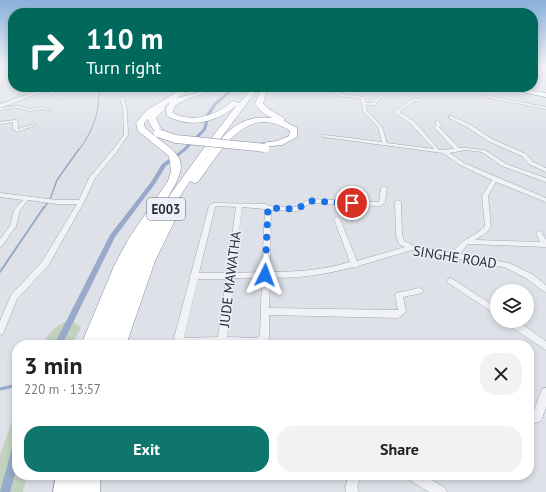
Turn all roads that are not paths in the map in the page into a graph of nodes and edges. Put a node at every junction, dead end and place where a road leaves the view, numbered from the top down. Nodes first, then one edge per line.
1 (37, 92) edge
2 (51, 92) edge
3 (186, 92) edge
4 (202, 92) edge
5 (249, 92) edge
6 (251, 92) edge
7 (260, 92) edge
8 (262, 92) edge
9 (336, 92) edge
10 (387, 92) edge
11 (485, 96) dead end
12 (62, 98) dead end
13 (122, 98) dead end
14 (421, 99) dead end
15 (366, 104) junction
16 (1, 106) edge
17 (546, 108) edge
18 (50, 110) dead end
19 (450, 117) dead end
20 (437, 121) dead end
21 (0, 123) edge
22 (34, 125) dead end
23 (17, 131) junction
24 (11, 134) dead end
25 (325, 136) dead end
26 (385, 144) junction
27 (265, 147) junction
28 (437, 150) junction
29 (458, 150) junction
30 (444, 152) junction
31 (546, 170) edge
32 (495, 179) junction
33 (546, 180) edge
34 (188, 188) junction
35 (384, 188) dead end
36 (0, 195) edge
37 (27, 198) junction
38 (546, 200) edge
39 (81, 202) junction
40 (398, 202) dead end
41 (239, 205) junction
42 (268, 208) junction
43 (337, 219) dead end
44 (539, 233) dead end
45 (466, 242) junction
46 (0, 244) edge
47 (412, 248) junction
48 (456, 255) junction
49 (355, 265) junction
50 (230, 275) junction
51 (265, 275) junction
52 (193, 276) junction
53 (451, 281) dead end
54 (546, 289) edge
55 (419, 291) dead end
56 (490, 307) edge
57 (265, 311) junction
58 (520, 328) edge
59 (0, 331) edge
60 (92, 340) edge
61 (104, 340) edge
62 (119, 340) edge
63 (181, 340) edge
64 (222, 340) edge
65 (262, 340) edge
66 (546, 346) edge
67 (546, 394) edge
68 (534, 418) edge
69 (66, 480) edge
70 (89, 480) edge
71 (354, 480) edge
72 (421, 480) edge
73 (65, 492) edge
74 (88, 492) edge
75 (353, 492) edge
76 (441, 492) edge

1 - 16 street
2 - 12 street
3 - 4 highway
3 - 5 highway
3 - 27 highway, bridge
3 - 60 highway
6 - 61 highway, E003
7 - 34 highway, E003
8 - 27 highway
9 - 15 street
10 - 15 street
11 - 17 street
13 - 39 street
14 - 28 street
15 - 26 street
16 - 18 street
19 - 31 street
20 - 29 street
21 - 23 street
22 - 23 street
23 - 24 street
25 - 26 street
26 - 28 street
27 - 34 highway
28 - 30 street
29 - 30 street
29 - 33 street
30 - 32 street
32 - 38 street
32 - 45 street
34 - 62 highway, E003
35 - 42 street
36 - 37 street
37 - 39 street
37 - 46 street
39 - 59 street
40 - 47 street
41 - 42 street
41 - 50 street, JUDE MAWATHA
41 - 52 street
42 - 51 street, JUDE MAWATHA
43 - 49 street
44 - 45 street
45 - 48 street
47 - 48 street, SINGHE ROAD
47 - 49 street, SINGHE ROAD
48 - 54 street, SINGHE ROAD
49 - 51 street, SINGHE ROAD
50 - 51 street, SINGHE ROAD
50 - 52 street, SINGHE ROAD
50 - 64 street, JUDE MAWATHA
51 - 57 street, JUDE MAWATHA
52 - 63 street
53 - 56 street
55 - 57 street
57 - 65 street, JUDE MAWATHA
58 - 66 street
67 - 68 street
69 - 73 highway
70 - 74 highway
71 - 75 street
72 - 76 street

